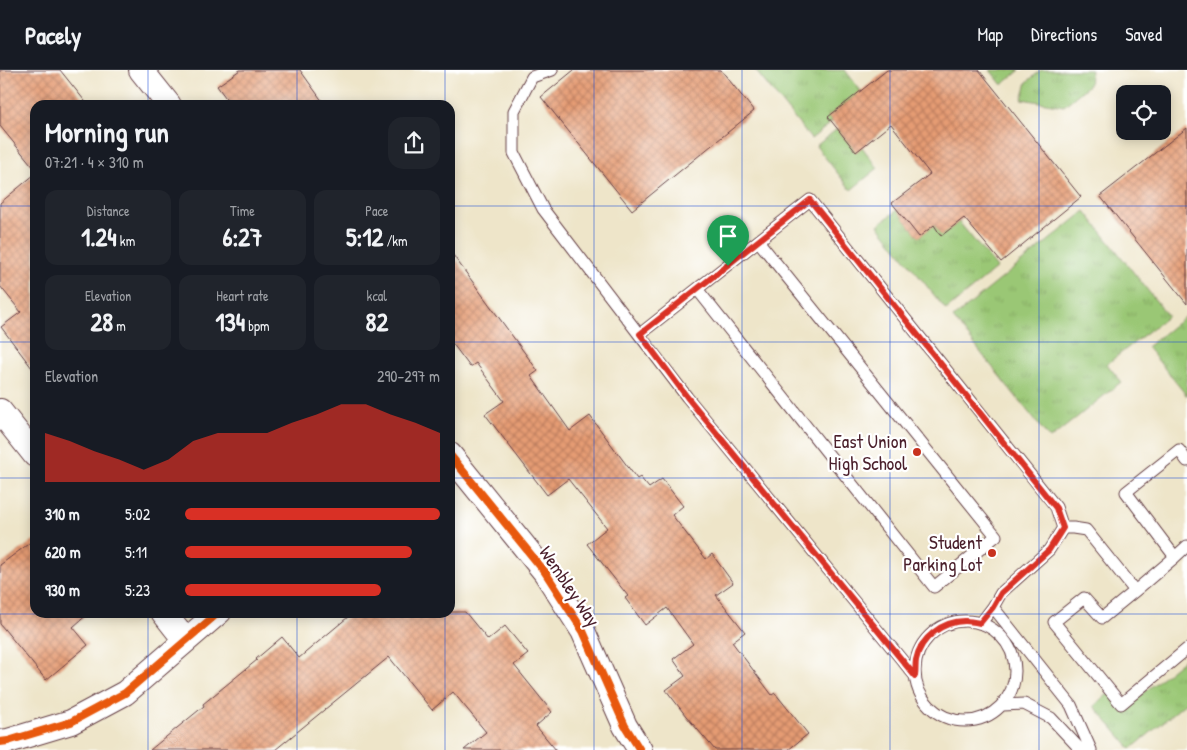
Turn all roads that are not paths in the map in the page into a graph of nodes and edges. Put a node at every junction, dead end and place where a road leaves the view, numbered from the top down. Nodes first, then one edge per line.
1 (141, 70) edge
2 (552, 70) edge
3 (531, 74) edge
4 (165, 100) edge
5 (759, 242) junction
6 (698, 289) junction
7 (640, 334) junction
8 (0, 412) edge
9 (30, 449) edge
10 (1187, 460) edge
11 (455, 461) edge
12 (1063, 528) junction
13 (1187, 546) edge
14 (1175, 557) junction
15 (1135, 591) junction
16 (993, 607) junction
17 (168, 618) edge
18 (212, 618) edge
19 (980, 623) junction
20 (185, 640) junction
21 (1187, 650) edge
22 (915, 676) junction
23 (1003, 705) junction
24 (0, 742) edge
25 (640, 750) edge
26 (1081, 750) edge
27 (1091, 750) edge

1 - 4 street
2 - 3 lane
3 - 7 lane
5 - 6 lane
5 - 6 lane
5 - 12 lane
6 - 7 lane
7 - 22 lane
8 - 9 street
10 - 14 lane
11 - 25 street, Wembley Way
12 - 15 lane
12 - 16 lane
13 - 14 lane
14 - 15 lane
15 - 21 lane
16 - 19 lane
16 - 27 lane
17 - 20 street
18 - 20 street
19 - 22 lane
19 - 23 lane
20 - 24 street
22 - 23 lane
23 - 26 lane

